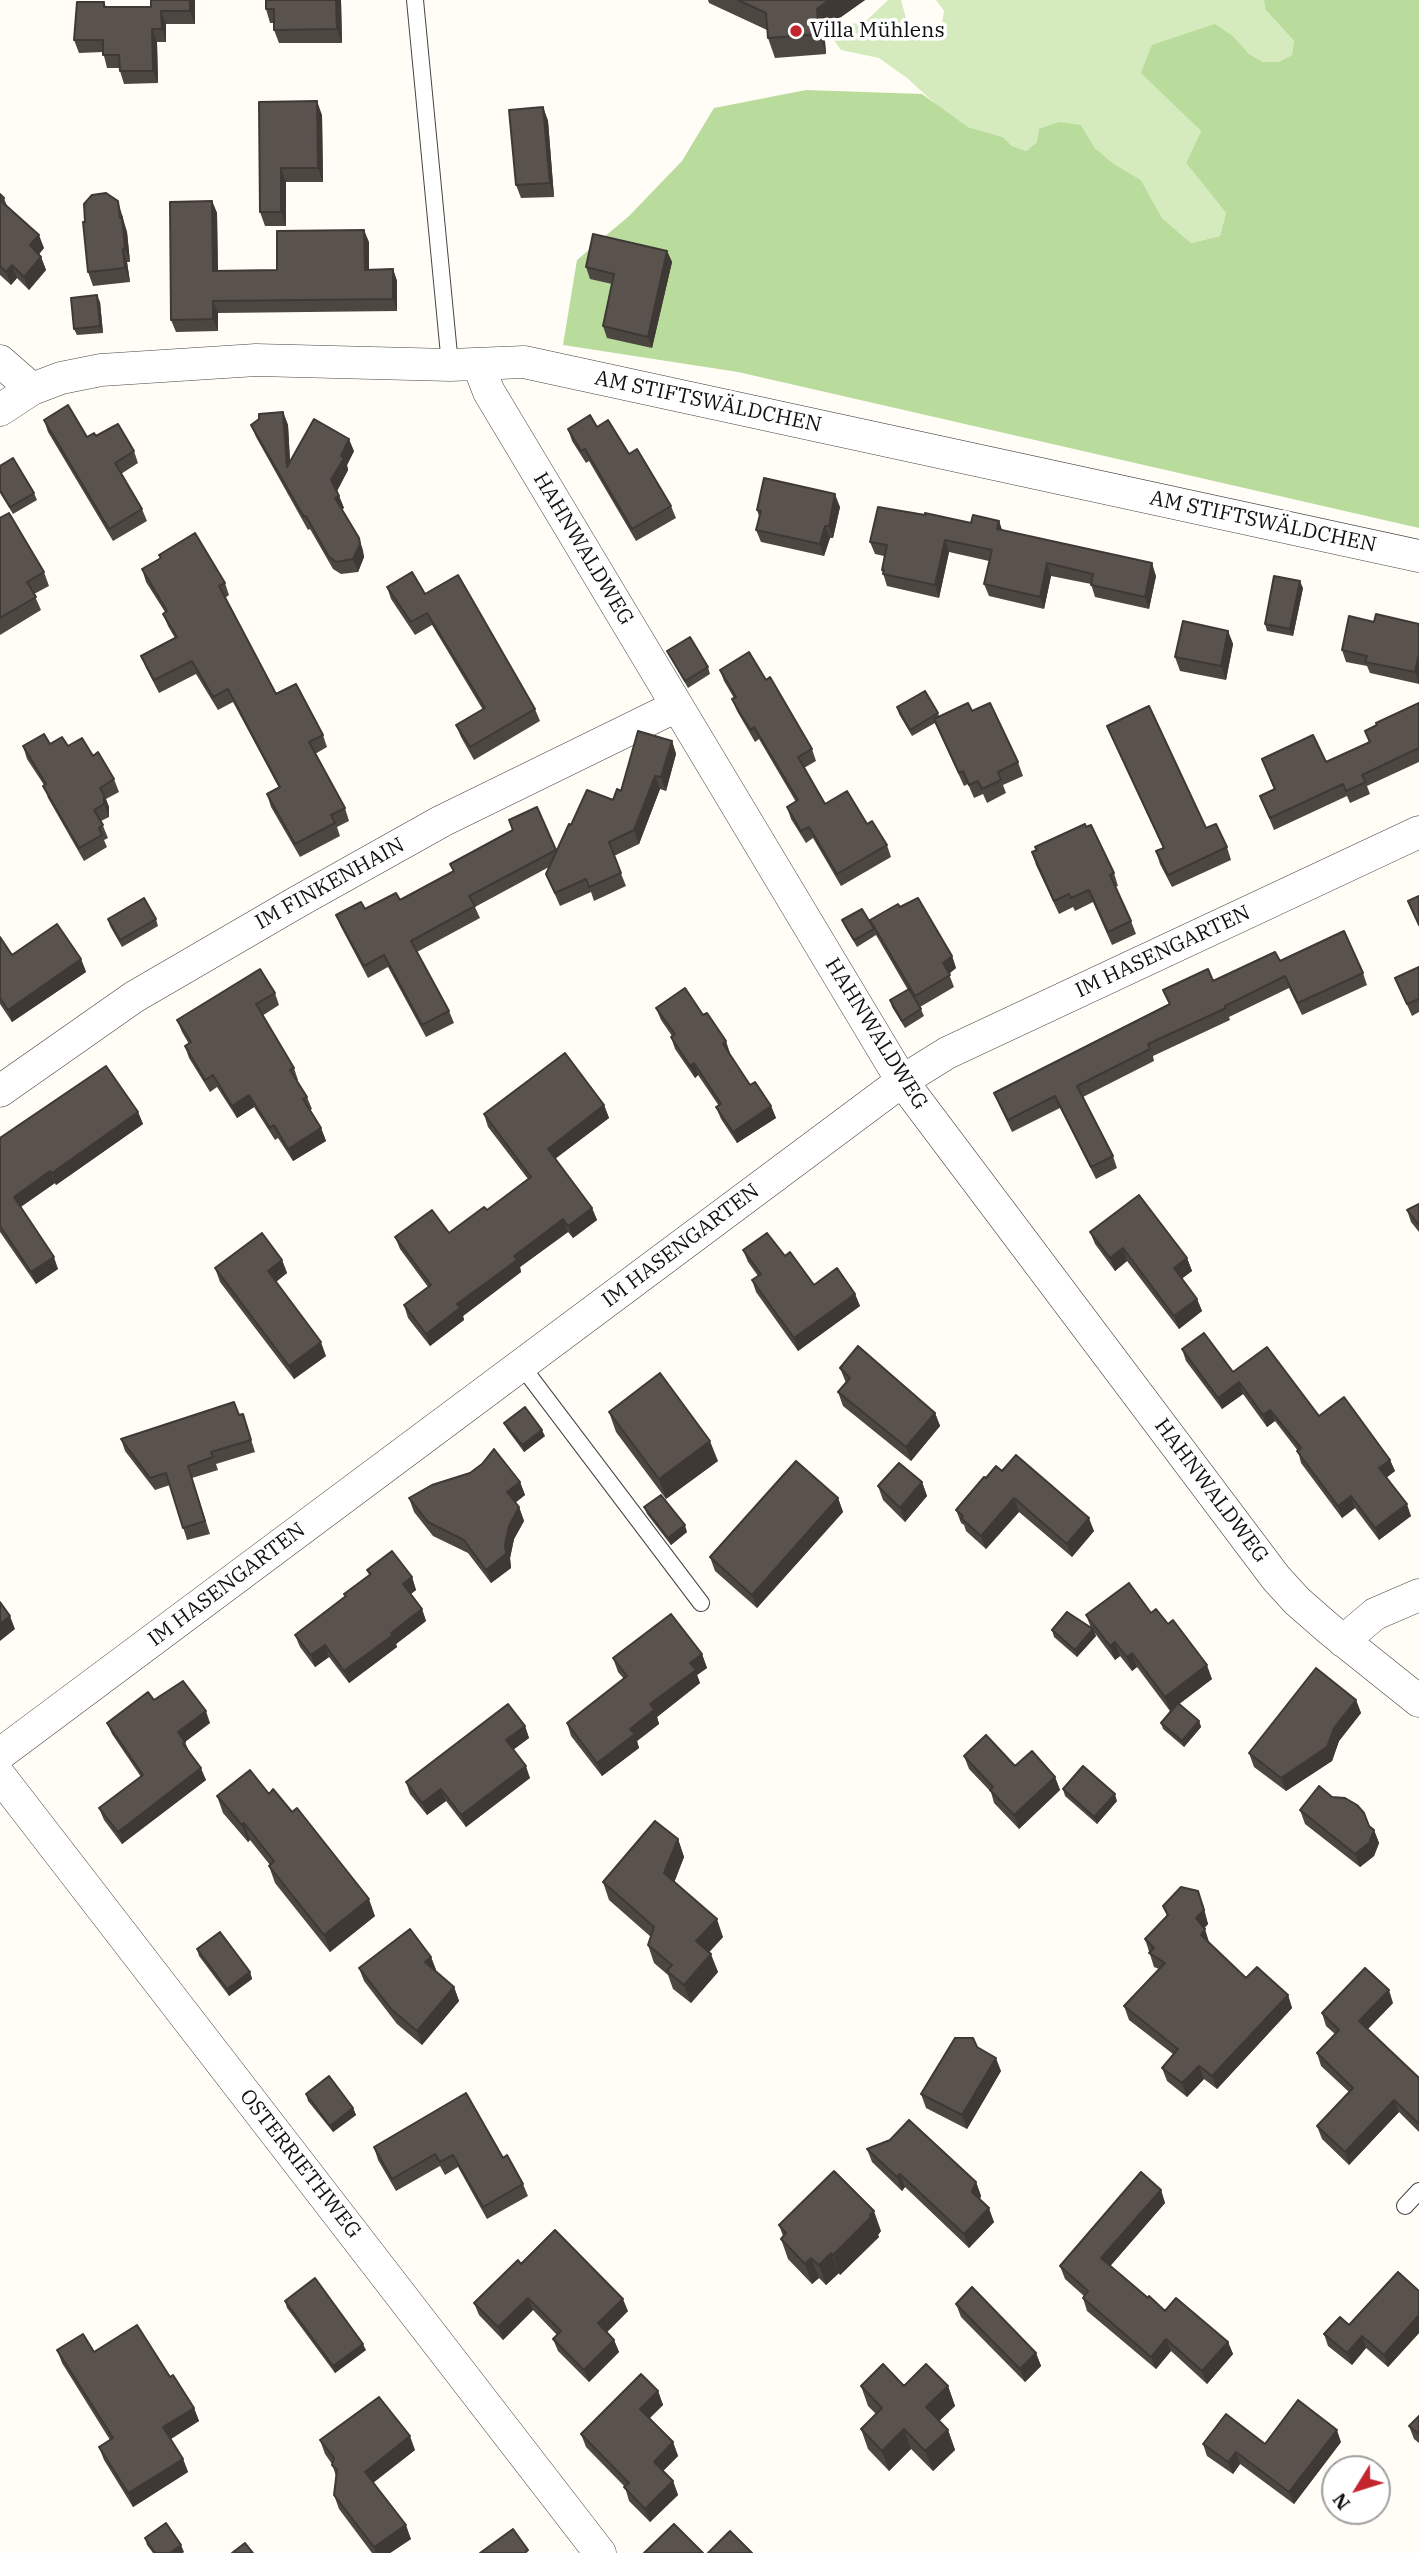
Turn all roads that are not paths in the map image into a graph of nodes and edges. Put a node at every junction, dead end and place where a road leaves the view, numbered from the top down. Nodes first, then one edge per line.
1 (415, 0) edge
2 (0, 361) edge
3 (464, 365) junction
4 (32, 389) junction
5 (0, 410) edge
6 (1419, 556) edge
7 (677, 706) junction
8 (1419, 832) edge
9 (902, 1081) junction
10 (0, 1091) edge
11 (521, 1365) junction
12 (1419, 1595) edge
13 (701, 1603) dead end
14 (1343, 1641) junction
15 (1419, 1701) edge
16 (0, 1754) edge
17 (0, 1776) edge
18 (1419, 2191) edge
19 (1405, 2206) dead end
20 (600, 2553) edge

1 - 3 lane, HAHNWALDWEG
2 - 4 street
3 - 4 street, AM STIFTSWÄLDCHEN
3 - 6 street, AM STIFTSWÄLDCHEN
3 - 7 street, HAHNWALDWEG
4 - 5 street, AM STIFTSWÄLDCHEN
7 - 9 street, HAHNWALDWEG
7 - 10 street, IM FINKENHAIN
8 - 9 street, IM HASENGARTEN
9 - 11 street, IM HASENGARTEN
9 - 14 street, HAHNWALDWEG
11 - 13 lane
11 - 16 street, IM HASENGARTEN
12 - 14 street
14 - 15 street, HAHNWALDWEG
17 - 20 street, OSTERRIETHWEG
18 - 19 lane

